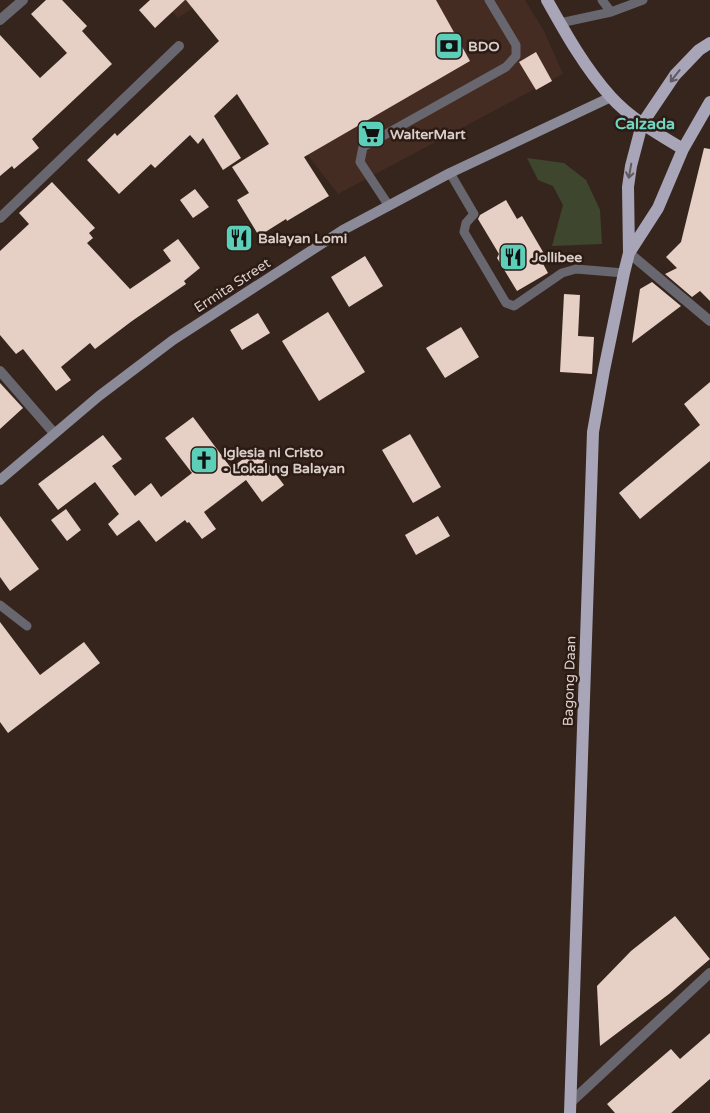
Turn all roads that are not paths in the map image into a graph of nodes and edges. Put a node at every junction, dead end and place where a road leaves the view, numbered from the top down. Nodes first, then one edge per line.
1 (23, 0) edge
2 (489, 0) edge
3 (547, 0) edge
4 (602, 0) edge
5 (643, 0) edge
6 (611, 12) junction
7 (0, 20) edge
8 (560, 23) junction
9 (710, 43) edge
10 (179, 46) dead end
11 (611, 97) junction
12 (710, 102) edge
13 (642, 124) junction
14 (682, 149) junction
15 (450, 173) junction
16 (389, 206) junction
17 (0, 218) edge
18 (629, 253) junction
19 (624, 273) junction
20 (710, 320) edge
21 (0, 371) edge
22 (54, 433) junction
23 (0, 480) edge
24 (0, 605) edge
25 (27, 626) dead end
26 (710, 973) edge
27 (570, 1107) edge

1 - 7 street
2 - 16 lane
3 - 8 main road
4 - 6 lane
5 - 6 lane
6 - 8 lane
8 - 11 main road
9 -> 13 main road, Bagong Daan
10 - 17 street
11 - 13 main road
11 - 15 main road, Ermita Street
12 - 14 main road, Bagong Daan
13 - 14 main road
13 -> 18 main road, Bagong Daan
14 - 18 main road, Bagong Daan
15 - 16 main road, Ermita Street
15 - 19 lane
16 - 22 main road, Ermita Street
18 - 19 main road, Bagong Daan
18 - 20 street
19 - 27 main road, Bagong Daan
21 - 22 street
22 - 23 main road, Ermita Street
24 - 25 lane
26 - 27 street

